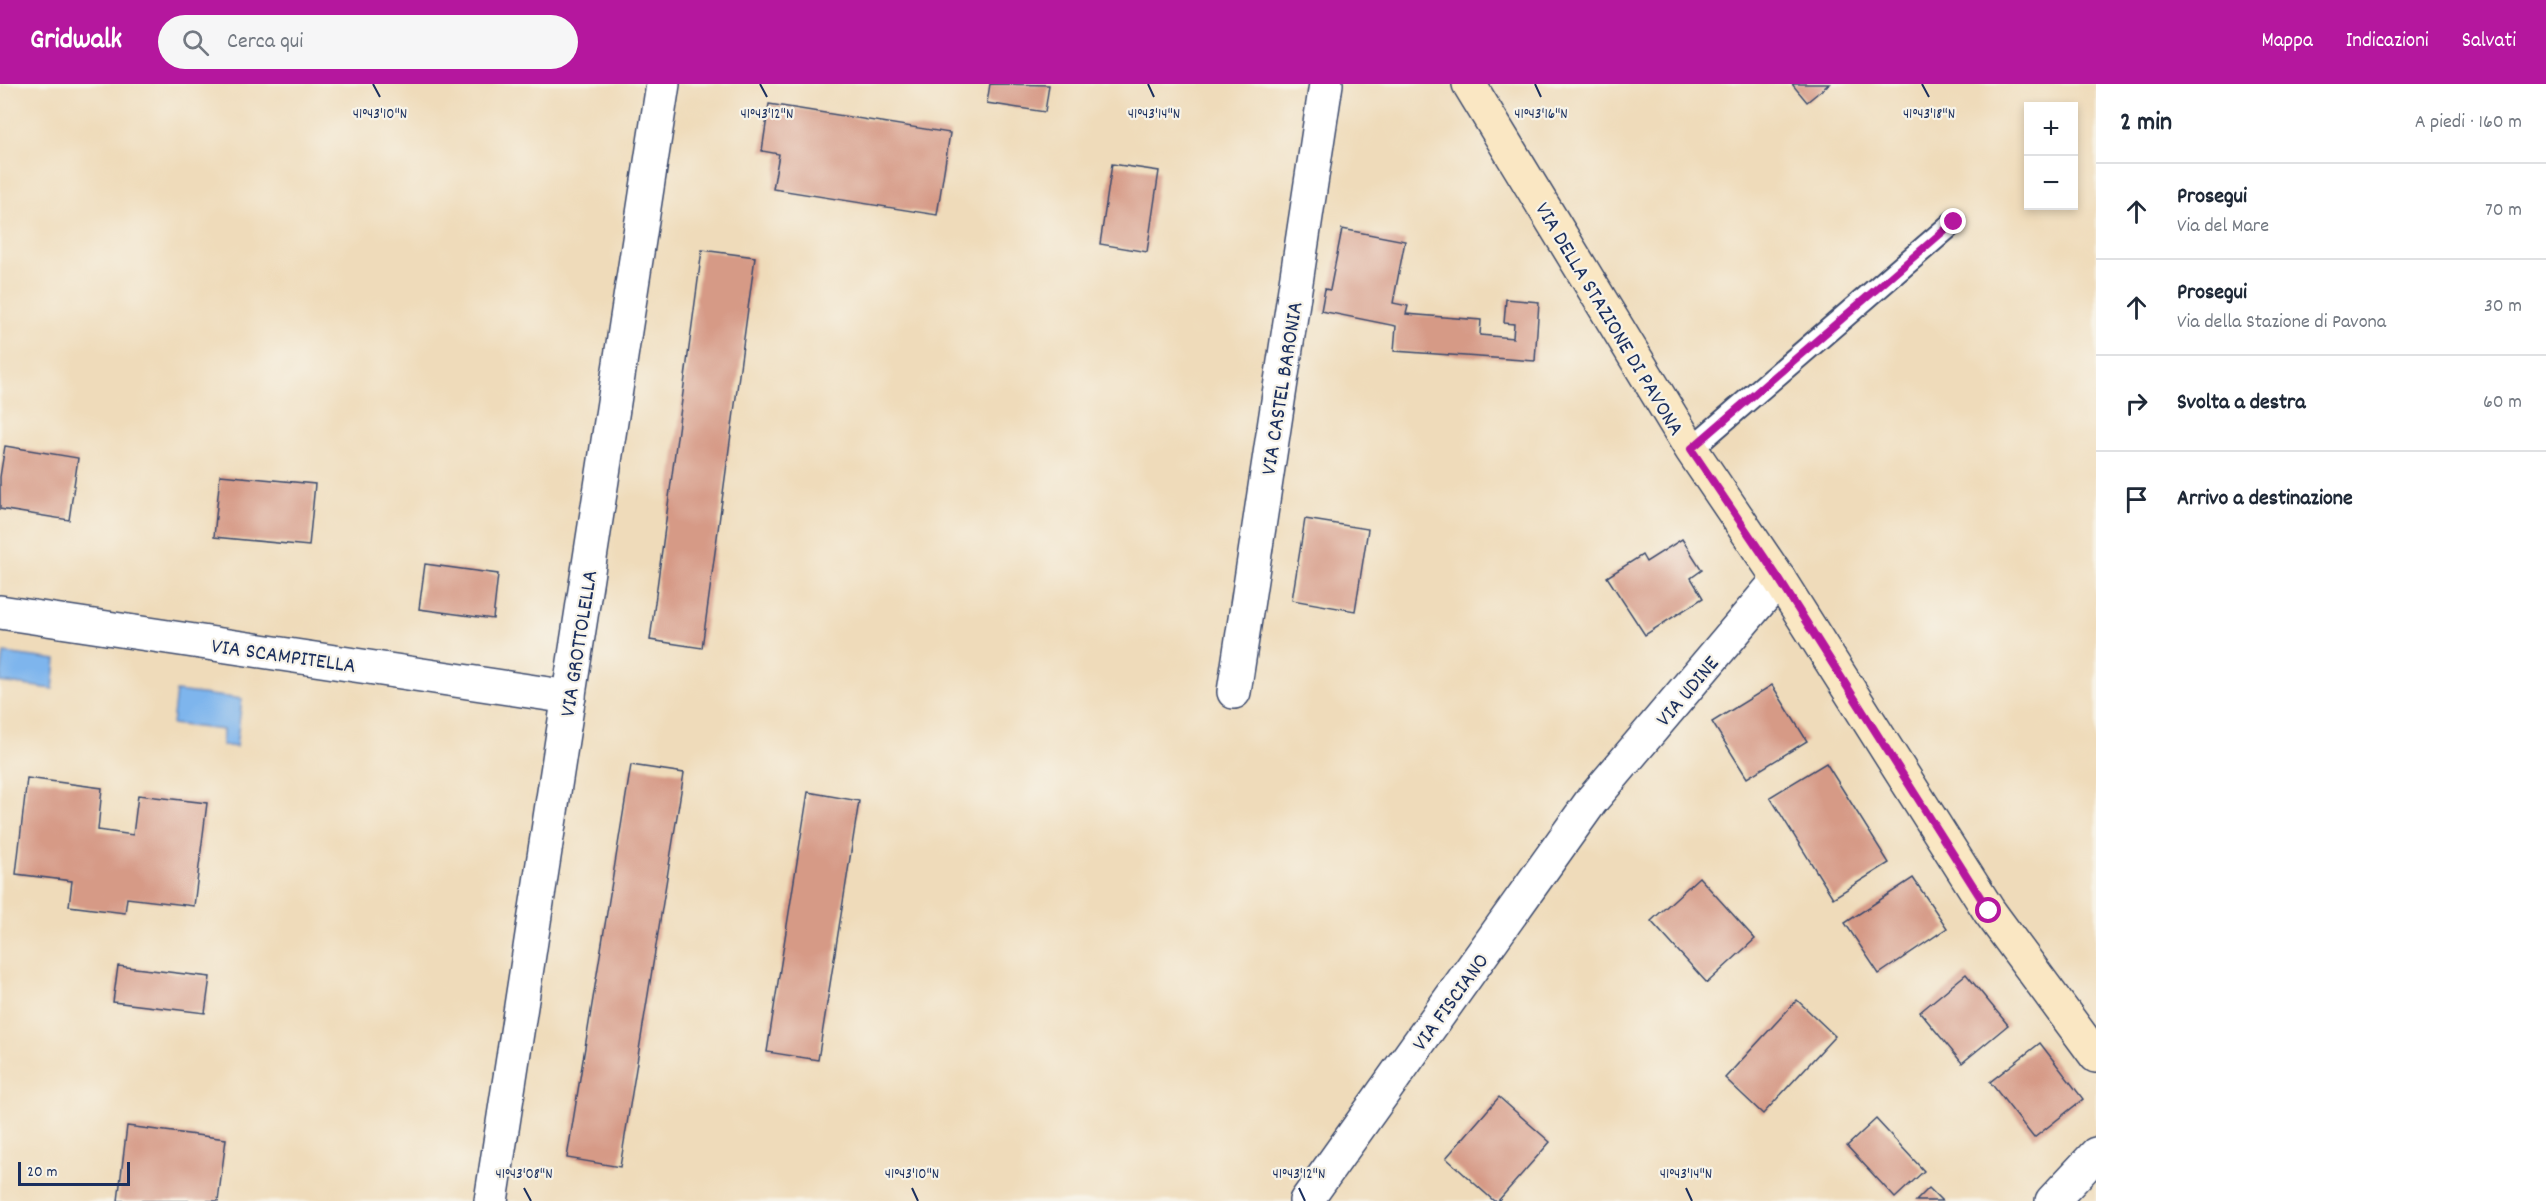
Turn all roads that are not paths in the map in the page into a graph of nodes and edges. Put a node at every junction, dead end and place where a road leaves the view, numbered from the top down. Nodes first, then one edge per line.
1 (663, 84) edge
2 (1326, 84) edge
3 (1469, 84) edge
4 (1954, 222) dead end
5 (1691, 449) junction
6 (1779, 579) junction
7 (0, 612) edge
8 (1234, 692) dead end
9 (569, 697) junction
10 (1592, 800) joint
11 (2096, 1056) edge
12 (2096, 1154) edge
13 (491, 1201) edge
14 (1306, 1201) edge
15 (2052, 1201) edge

1 - 9 street, VIA GROTTOLELLA
2 - 8 street, VIA CASTEL BARONIA
3 - 5 main road, VIA DELLA STAZIONE DI PAVONA
4 - 5 lane
5 - 6 main road, VIA DELLA STAZIONE DI PAVONA
6 - 10 street, VIA UDINE
6 - 11 main road, VIA DELLA STAZIONE DI PAVONA
7 - 9 street, VIA SCAMPITELLA
9 - 13 street, VIA GROTTOLELLA
10 - 14 street, VIA FISCIANO
12 - 15 street

